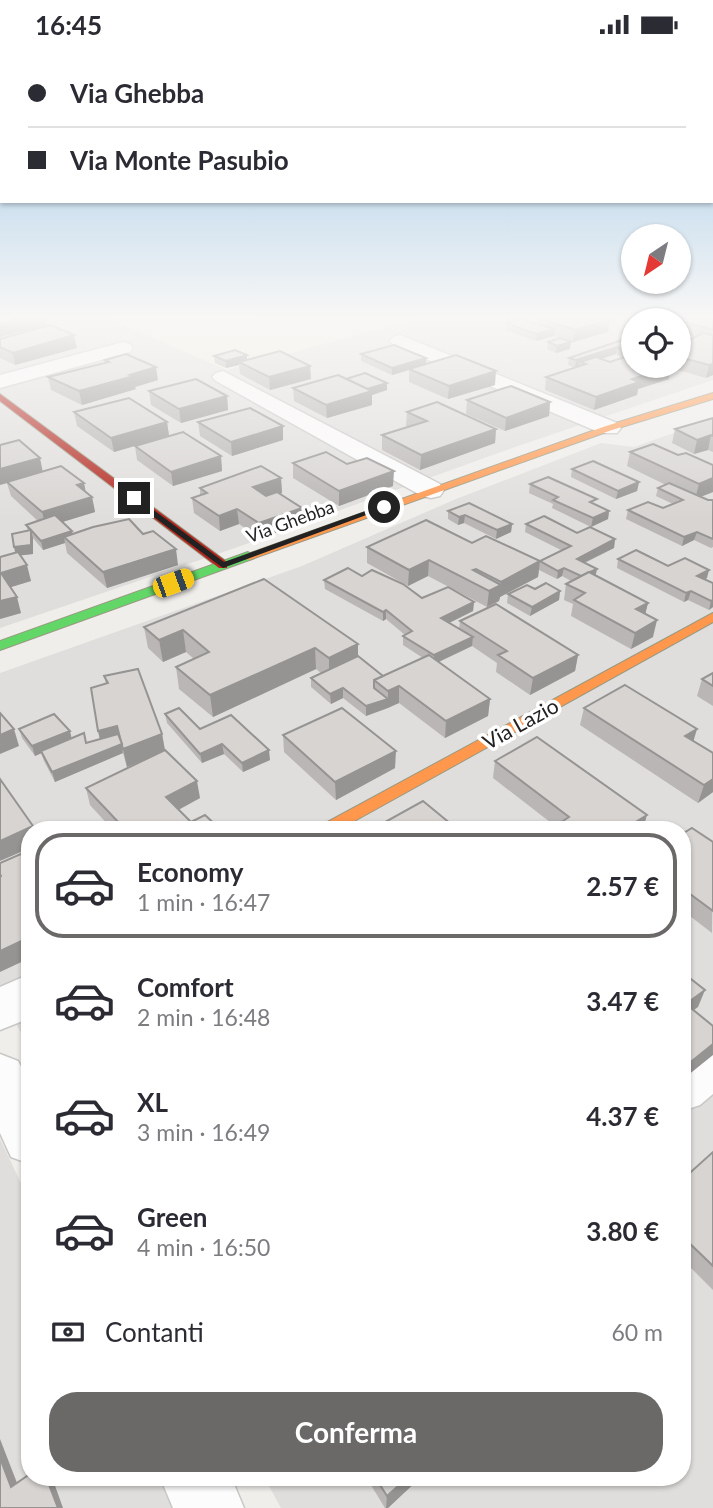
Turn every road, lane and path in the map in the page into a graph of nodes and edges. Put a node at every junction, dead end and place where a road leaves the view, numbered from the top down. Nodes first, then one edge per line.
1 (234, 383) edge
2 (501, 383) edge
3 (713, 396) edge
4 (0, 397) edge
5 (609, 428) junction
6 (431, 490) junction
7 (223, 565) junction
8 (713, 617) edge
9 (0, 646) edge
10 (343, 821) edge
11 (21, 999) edge
12 (0, 1010) edge
13 (713, 1062) edge
14 (0, 1077) edge
15 (691, 1080) edge
16 (21, 1120) edge
17 (198, 1486) edge
18 (209, 1508) edge

1 - 6 street
2 - 5 street
3 - 5 street, Via Ghebba
4 - 7 street
5 - 6 street, Via Ghebba
6 - 7 street, Via Ghebba
7 - 9 street, Via Ghebba
8 - 10 street, Via Lazio
11 - 12 street
13 - 15 street
14 - 16 street
17 - 18 street

